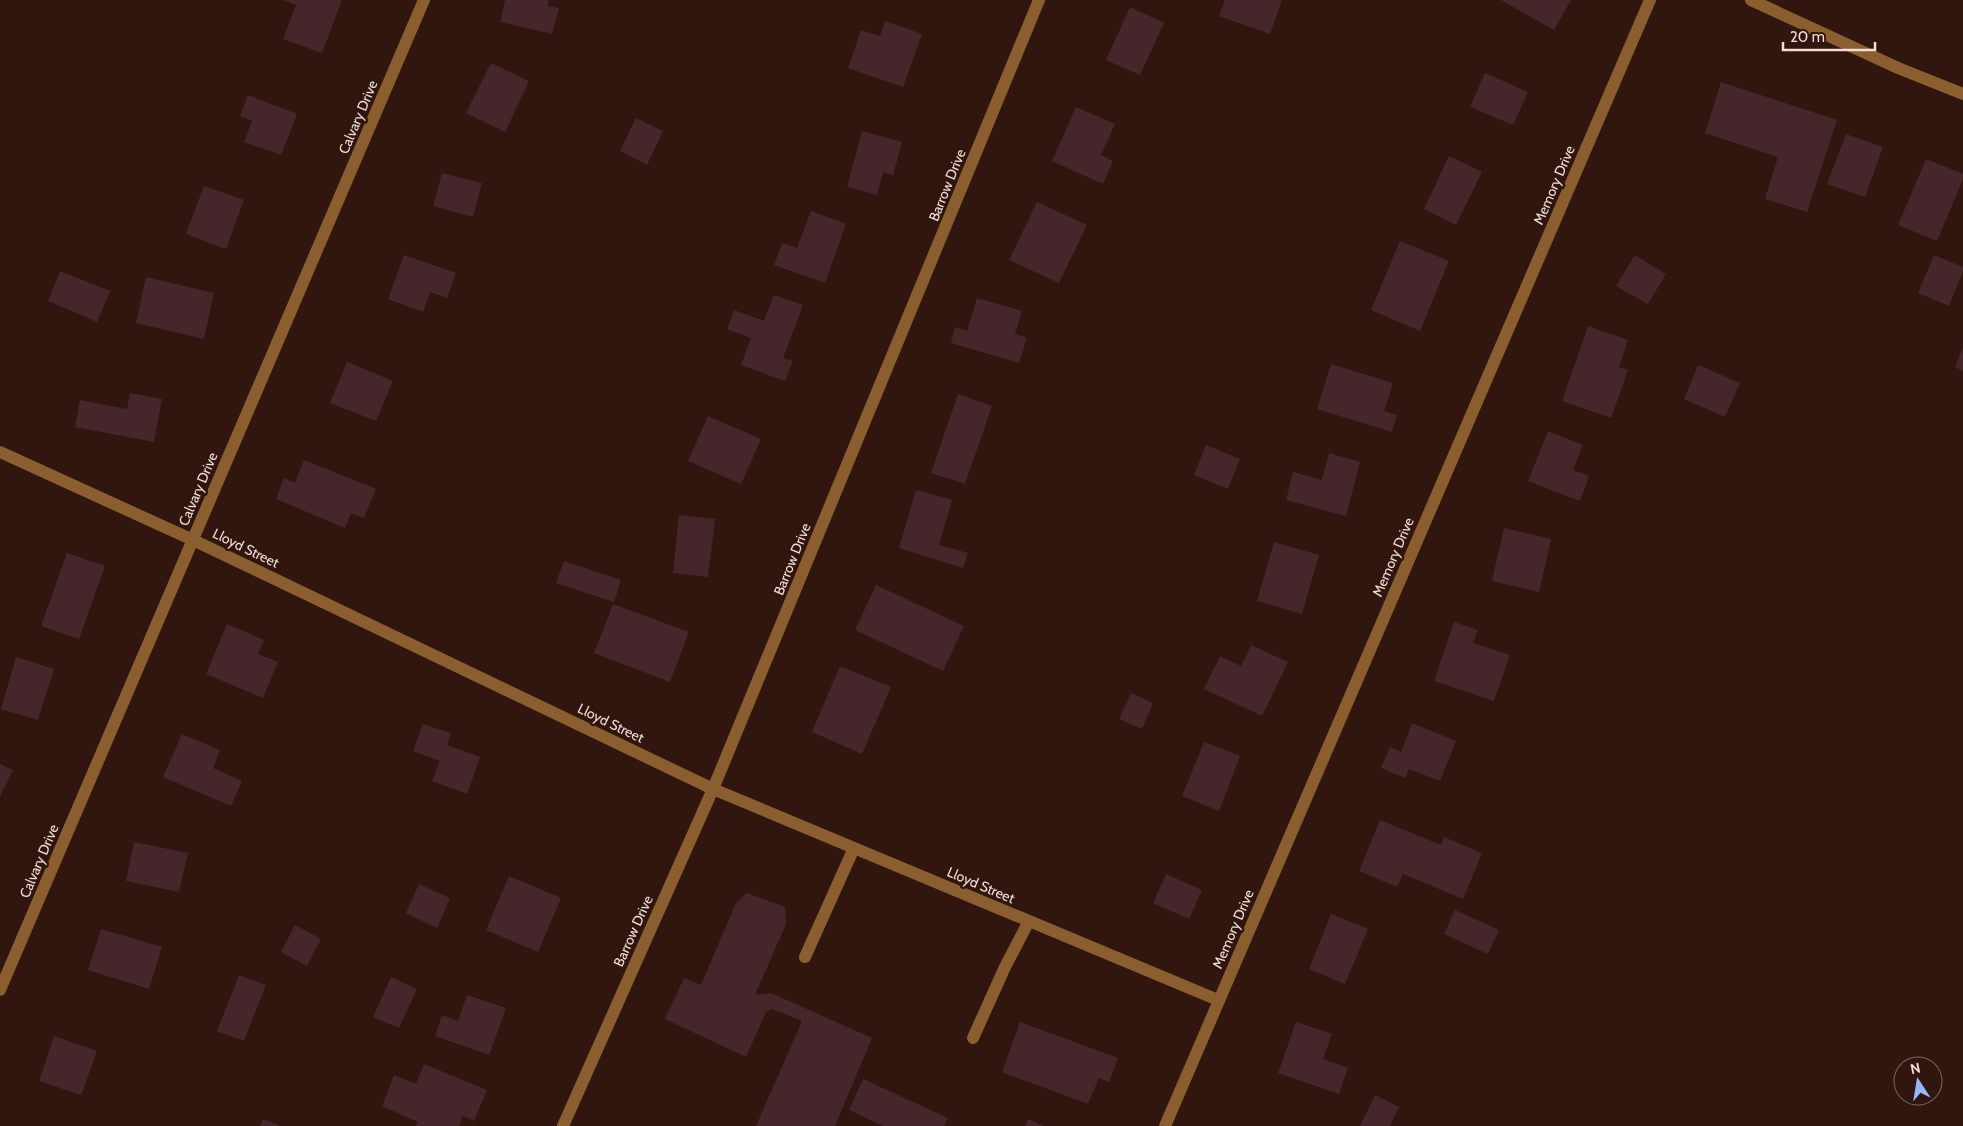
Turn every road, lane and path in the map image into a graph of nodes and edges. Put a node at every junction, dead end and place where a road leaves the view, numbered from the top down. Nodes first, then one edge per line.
1 (424, 0) edge
2 (1039, 0) edge
3 (1650, 0) edge
4 (1751, 0) edge
5 (1963, 94) edge
6 (0, 452) edge
7 (193, 540) junction
8 (714, 789) junction
9 (854, 848) junction
10 (1029, 921) junction
11 (805, 957) dead end
12 (0, 990) edge
13 (1218, 1000) junction
14 (973, 1038) dead end
15 (563, 1126) edge
16 (1165, 1126) edge

1 - 7 street, Calvary Drive
2 - 8 street, Barrow Drive
3 - 13 street, Memory Drive
4 - 5 street
6 - 7 street, Lloyd Street
7 - 8 street, Lloyd Street
7 - 12 street, Calvary Drive
8 - 9 street, Lloyd Street
8 - 15 street, Barrow Drive
9 - 10 street, Lloyd Street
9 - 11 street
10 - 13 street, Lloyd Street
10 - 14 street
13 - 16 street, Memory Drive

